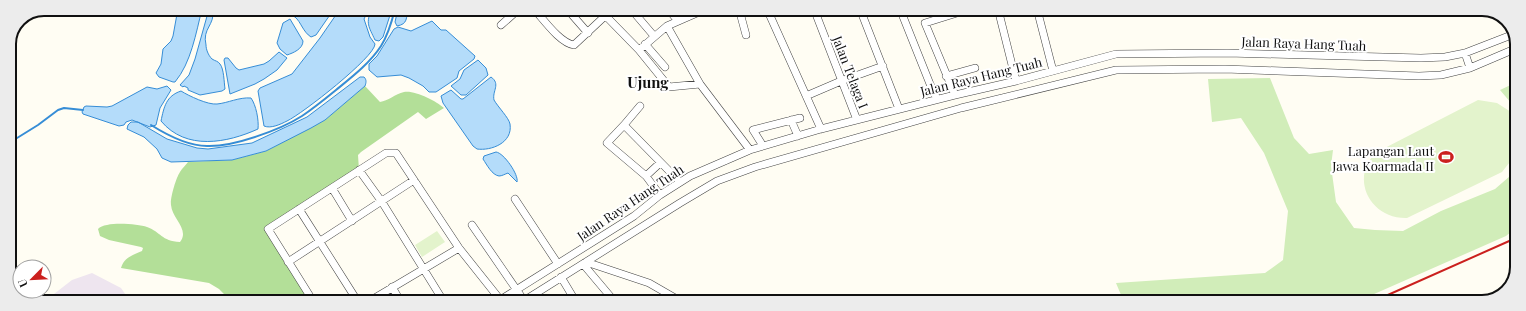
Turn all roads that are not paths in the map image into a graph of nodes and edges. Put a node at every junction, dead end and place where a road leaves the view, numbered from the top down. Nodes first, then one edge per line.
1 (511, 16) edge
2 (540, 16) edge
3 (573, 16) edge
4 (605, 16) joint
5 (637, 16) edge
6 (674, 16) edge
7 (690, 16) edge
8 (741, 16) edge
9 (770, 16) edge
10 (817, 16) edge
11 (863, 16) edge
12 (903, 16) edge
13 (947, 16) edge
14 (1000, 16) edge
15 (1039, 16) edge
16 (678, 21) junction
17 (501, 25) dead end
18 (667, 26) junction
19 (588, 32) junction
20 (654, 36) junction
21 (746, 36) dead end
22 (1509, 36) edge
23 (645, 44) junction
24 (639, 50) junction
25 (1510, 51) edge
26 (1464, 52) junction
27 (883, 66) junction
28 (665, 67) dead end
29 (975, 68) dead end
30 (1470, 68) junction
31 (1053, 71) junction
32 (946, 76) junction
33 (841, 81) junction
34 (1016, 81) junction
35 (700, 84) junction
36 (954, 95) junction
37 (806, 96) junction
38 (937, 100) junction
39 (640, 106) dead end
40 (899, 109) junction
41 (800, 118) dead end
42 (791, 120) junction
43 (856, 120) junction
44 (624, 125) junction
45 (821, 129) junction
46 (798, 136) junction
47 (763, 146) junction
48 (750, 150) junction
49 (660, 163) junction
50 (359, 170) junction
51 (646, 176) junction
52 (414, 180) junction
53 (680, 182) junction
54 (332, 188) junction
55 (660, 196) junction
56 (515, 199) dead end
57 (382, 202) junction
58 (299, 209) junction
59 (352, 221) junction
60 (472, 225) dead end
61 (320, 242) junction
62 (460, 248) junction
63 (288, 262) junction
64 (585, 263) junction
65 (558, 264) junction
66 (424, 269) junction
67 (561, 277) junction
68 (392, 287) junction
69 (517, 289) junction
70 (309, 295) edge
71 (354, 295) edge
72 (379, 295) edge
73 (397, 295) edge
74 (440, 295) edge
75 (495, 295) edge
76 (508, 295) edge
77 (520, 295) edge
78 (533, 295) edge
79 (572, 295) edge
80 (610, 295) edge
81 (670, 295) edge

1 - 17 street
2 - 19 street
3 - 19 street
4 - 19 street
4 - 24 street
5 - 20 street
6 - 16 street
7 - 16 street
8 - 21 street
9 - 37 street
10 - 33 street, Jalan Telaga I
11 - 27 street
12 - 38 street
13 - 32 street
14 - 34 street
15 - 31 street
16 - 18 street
18 - 20 street
18 - 35 street
20 - 23 street
22 - 26 street, Jalan Raya Hang Tuah
23 - 24 street
23 - 28 street
24 - 35 street
25 - 30 street, Jalan Raya Hang Tuah
26 - 30 street
26 - 31 street, Jalan Raya Hang Tuah
27 - 33 street
27 - 40 street
29 - 32 street
30 - 64 street, Jalan Raya Hang Tuah
31 - 34 street, Jalan Raya Hang Tuah
32 - 36 street
33 - 37 street
33 - 43 street, Jalan Telaga I
34 - 36 street, Jalan Raya Hang Tuah
35 - 48 street
36 - 38 street, Jalan Raya Hang Tuah
37 - 45 street
38 - 40 street, Jalan Raya Hang Tuah
39 - 44 street
40 - 43 street, Jalan Raya Hang Tuah
41 - 42 street
42 - 46 street
42 - 47 street
43 - 45 street, Jalan Raya Hang Tuah
44 - 49 street
44 - 51 street
45 - 46 street, Jalan Raya Hang Tuah
46 - 47 street, Jalan Raya Hang Tuah
47 - 48 street, Jalan Raya Hang Tuah
48 - 53 street, Jalan Raya Hang Tuah
49 - 51 street
49 - 53 street
50 - 52 street
50 - 54 street
50 - 57 street
51 - 55 street
52 - 57 street
52 - 62 street
53 - 55 street, Jalan Raya Hang Tuah
54 - 58 street
54 - 59 street
55 - 65 street, Jalan Raya Hang Tuah
56 - 65 street
57 - 59 street
57 - 66 street
58 - 61 street
58 - 63 street
59 - 61 street
60 - 69 street
61 - 63 street
61 - 71 street
62 - 66 street
62 - 75 street
63 - 70 street
64 - 67 street, Jalan Raya Hang Tuah
64 - 80 street
64 - 81 street
65 - 69 street, Jalan Raya Hang Tuah
66 - 68 street
66 - 74 street
67 - 78 street, Jalan Raya Hang Tuah
67 - 79 street
68 - 72 street
68 - 73 street
69 - 76 street, Jalan Raya Hang Tuah
69 - 77 street

